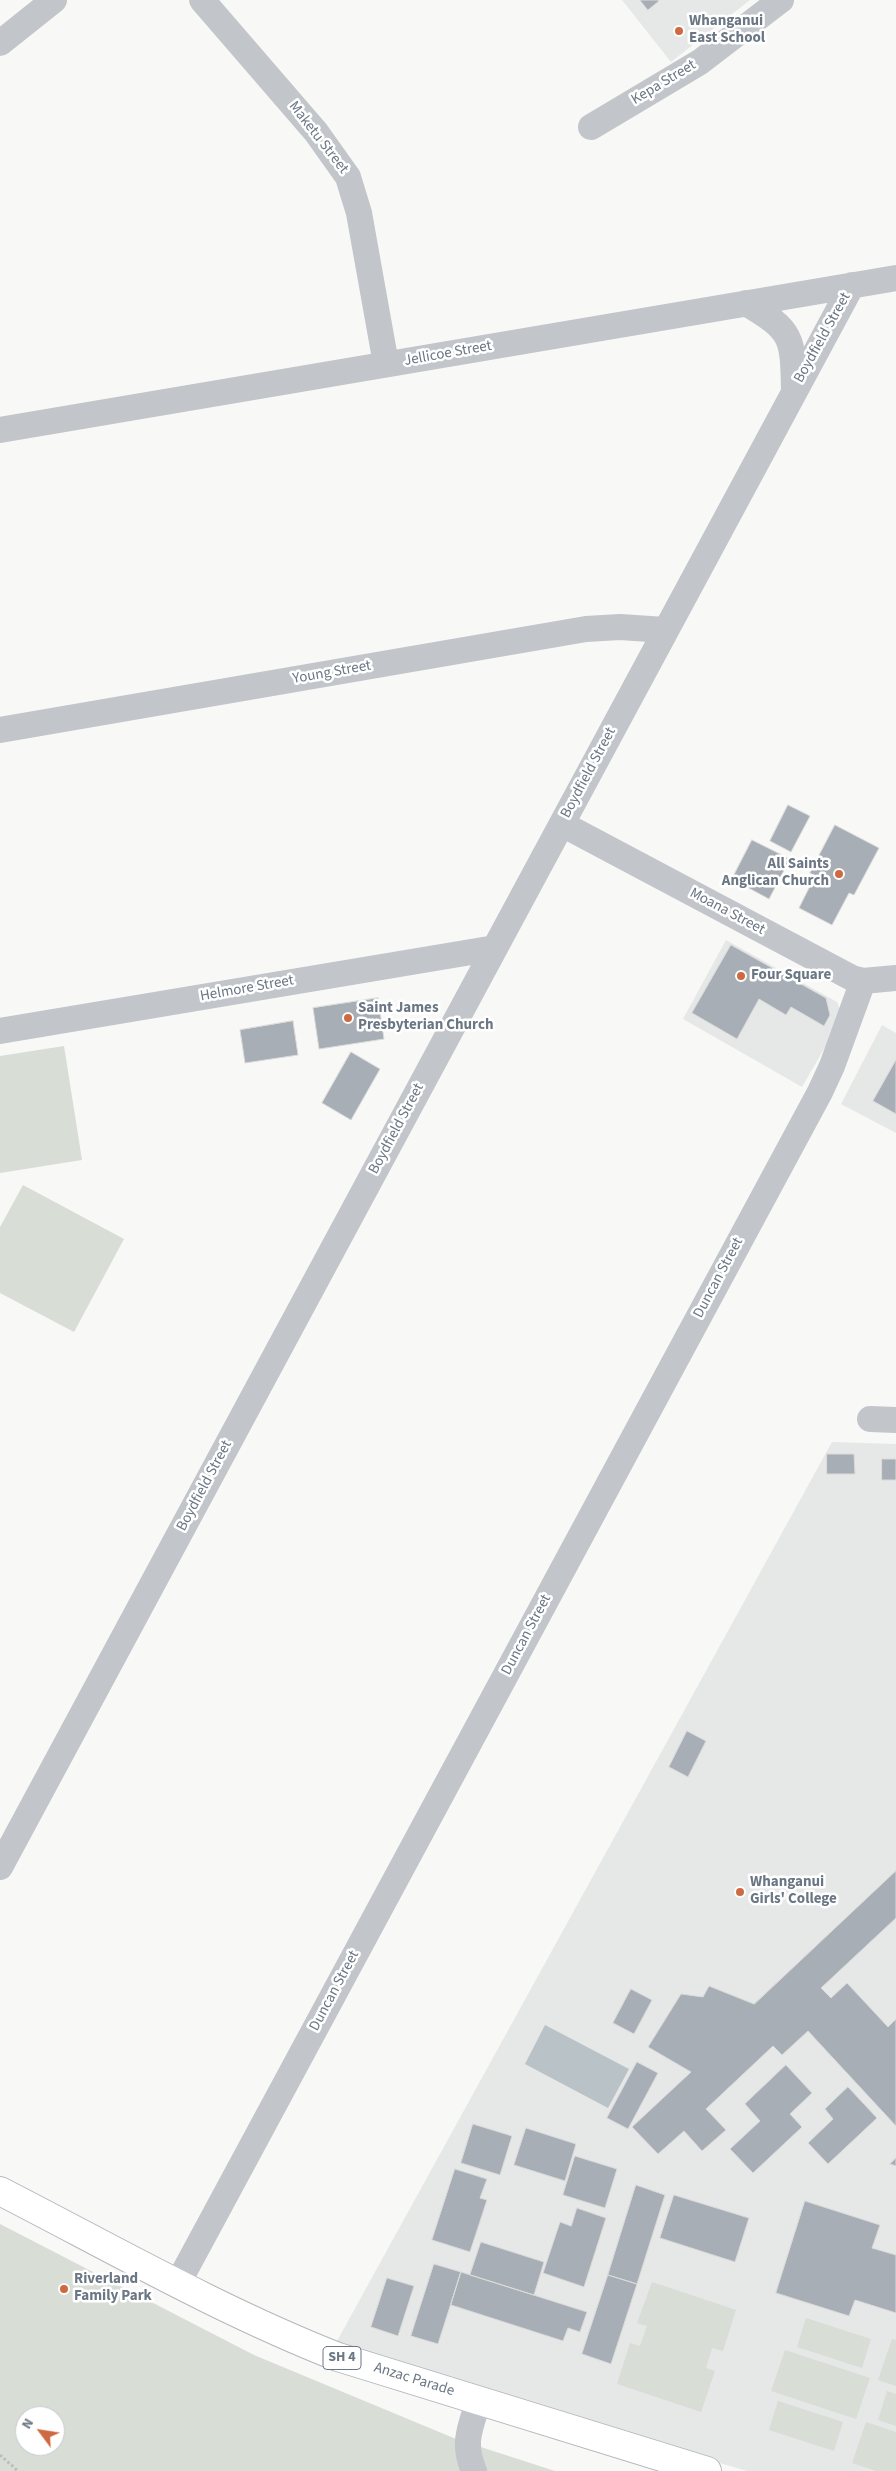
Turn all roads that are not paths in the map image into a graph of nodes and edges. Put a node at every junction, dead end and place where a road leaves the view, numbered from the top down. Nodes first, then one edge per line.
1 (54, 0) edge
2 (202, 0) edge
3 (781, 0) edge
4 (0, 43) edge
5 (592, 127) dead end
6 (896, 278) edge
7 (852, 285) junction
8 (746, 303) junction
9 (386, 364) junction
10 (794, 391) junction
11 (0, 430) edge
12 (666, 630) junction
13 (0, 730) edge
14 (562, 824) junction
15 (494, 948) junction
16 (896, 978) edge
17 (863, 981) junction
18 (0, 1031) edge
19 (870, 1420) dead end
20 (896, 1420) edge
21 (0, 1867) edge
22 (0, 2191) edge
23 (178, 2283) junction
24 (479, 2400) junction
25 (474, 2471) edge
26 (707, 2471) edge

1 - 4 street
2 - 9 street, Maketu Street
3 - 5 street, Kepa Street
6 - 7 street, Jellicoe Street
7 - 8 street, Jellicoe Street
7 - 10 street, Boydfield Street
8 - 9 street, Jellicoe Street
8 - 10 street, Boydfield Street
9 - 11 street, Jellicoe Street
10 - 12 street, Boydfield Street
12 - 13 street, Young Street
12 - 14 street, Boydfield Street
14 - 15 street, Boydfield Street
14 - 17 street, Moana Street
15 - 18 street, Helmore Street
15 - 21 street, Boydfield Street
16 - 17 street, Moana Street
17 - 23 street, Duncan Street
19 - 20 street
22 - 23 main road, Anzac Parade / SH 4
23 - 24 main road, Anzac Parade / SH 4
24 - 25 street
24 - 26 main road, Anzac Parade / SH 4

